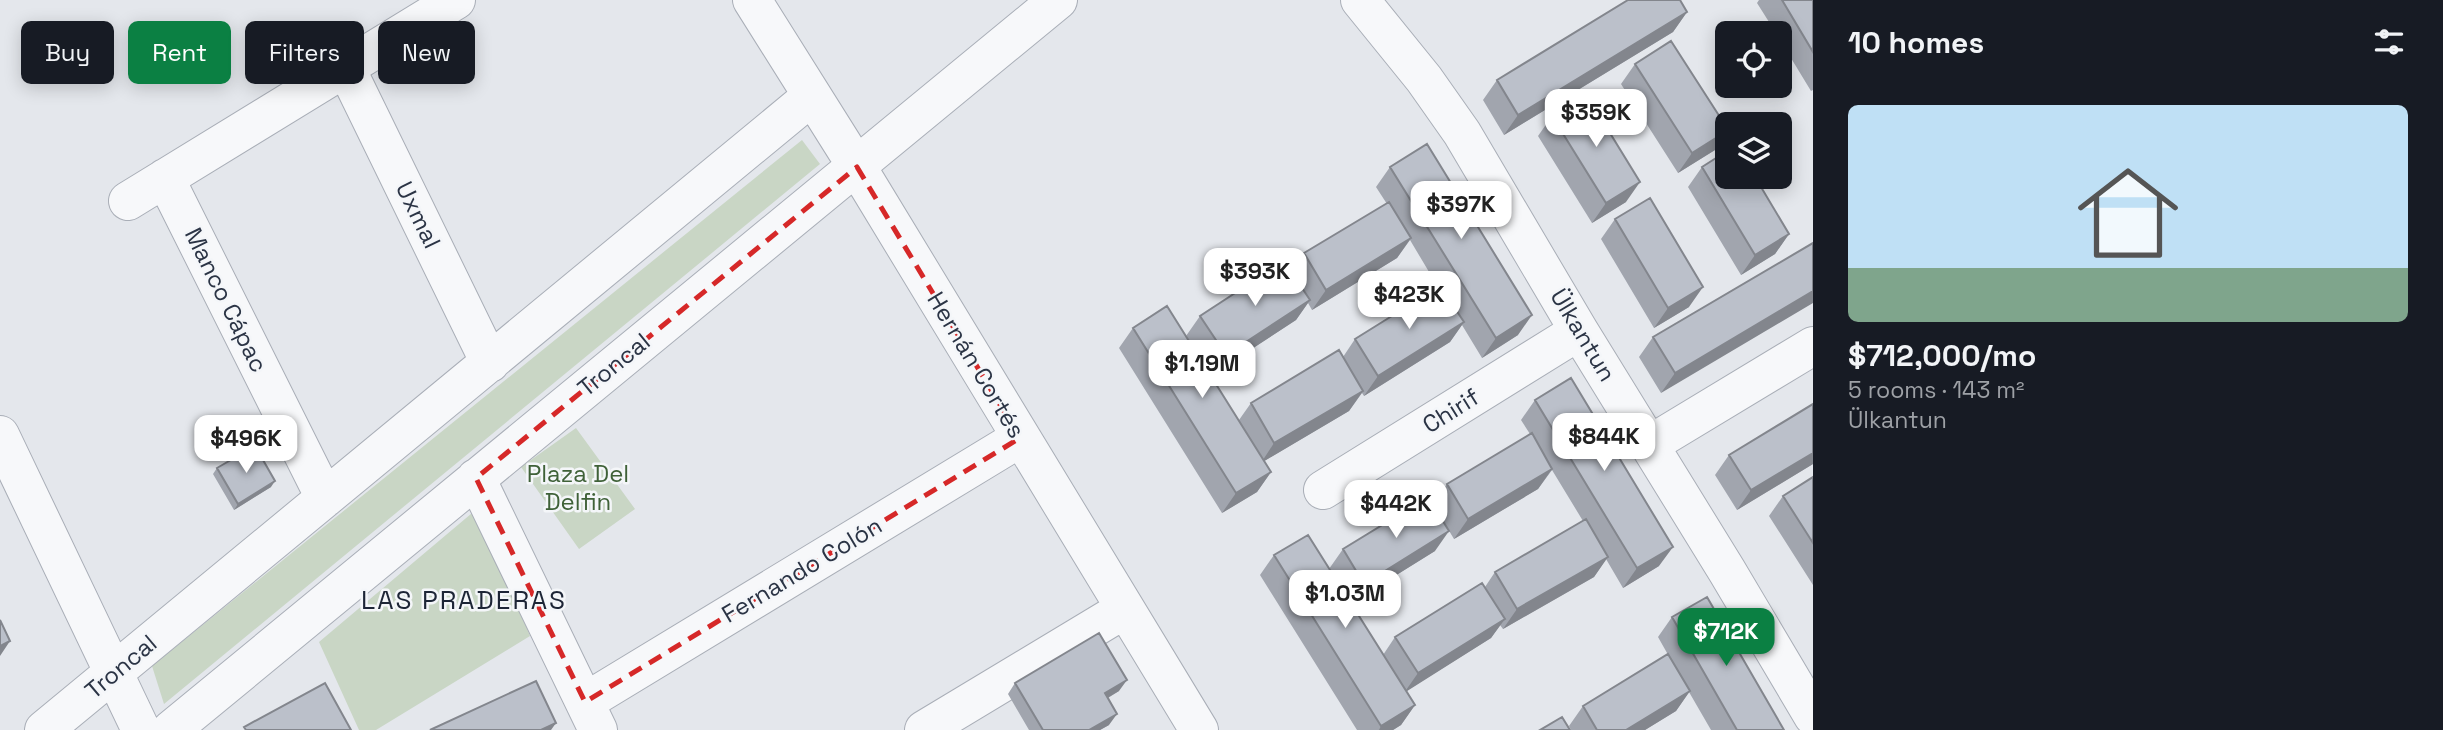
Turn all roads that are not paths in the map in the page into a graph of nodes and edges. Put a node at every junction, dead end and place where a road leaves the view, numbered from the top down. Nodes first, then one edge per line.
1 (456, 0) edge
2 (752, 0) edge
3 (1058, 0) edge
4 (1360, 0) edge
5 (364, 57) edge
6 (320, 84) edge
7 (354, 84) edge
8 (812, 96) junction
9 (857, 167) junction
10 (166, 178) junction
11 (128, 201) dead end
12 (1579, 331) junction
13 (1813, 346) edge
14 (489, 363) junction
15 (0, 435) edge
16 (1020, 438) junction
17 (1649, 445) junction
18 (476, 478) junction
19 (1323, 490) dead end
20 (324, 498) junction
21 (1125, 609) junction
22 (114, 673) junction
23 (591, 716) edge
24 (1813, 716) edge
25 (44, 730) edge
26 (141, 730) edge
27 (171, 730) edge
28 (924, 730) edge
29 (1199, 730) edge

1 - 5 street
2 - 8 street, Hernán Cortés
3 - 9 street, Troncal
4 - 12 street, Ülkantun
6 - 10 street
7 - 14 street, Uxmal
8 - 9 street, Hernán Cortés
8 - 14 street, Troncal
9 - 16 street, Hernán Cortés
9 - 18 street, Troncal
10 - 11 street
10 - 20 street, Manco Cápac
12 - 17 street, Ülkantun
12 - 19 street, Chirif
13 - 17 street
14 - 20 street, Troncal
15 - 22 street
16 - 21 street, Hernán Cortés
16 - 23 street, Fernando Colón
17 - 24 street, Ülkantun
18 - 23 street
18 - 27 street, Troncal
20 - 22 street, Troncal
21 - 28 street
21 - 29 street, Hernán Cortés
22 - 25 street, Troncal
22 - 26 street

